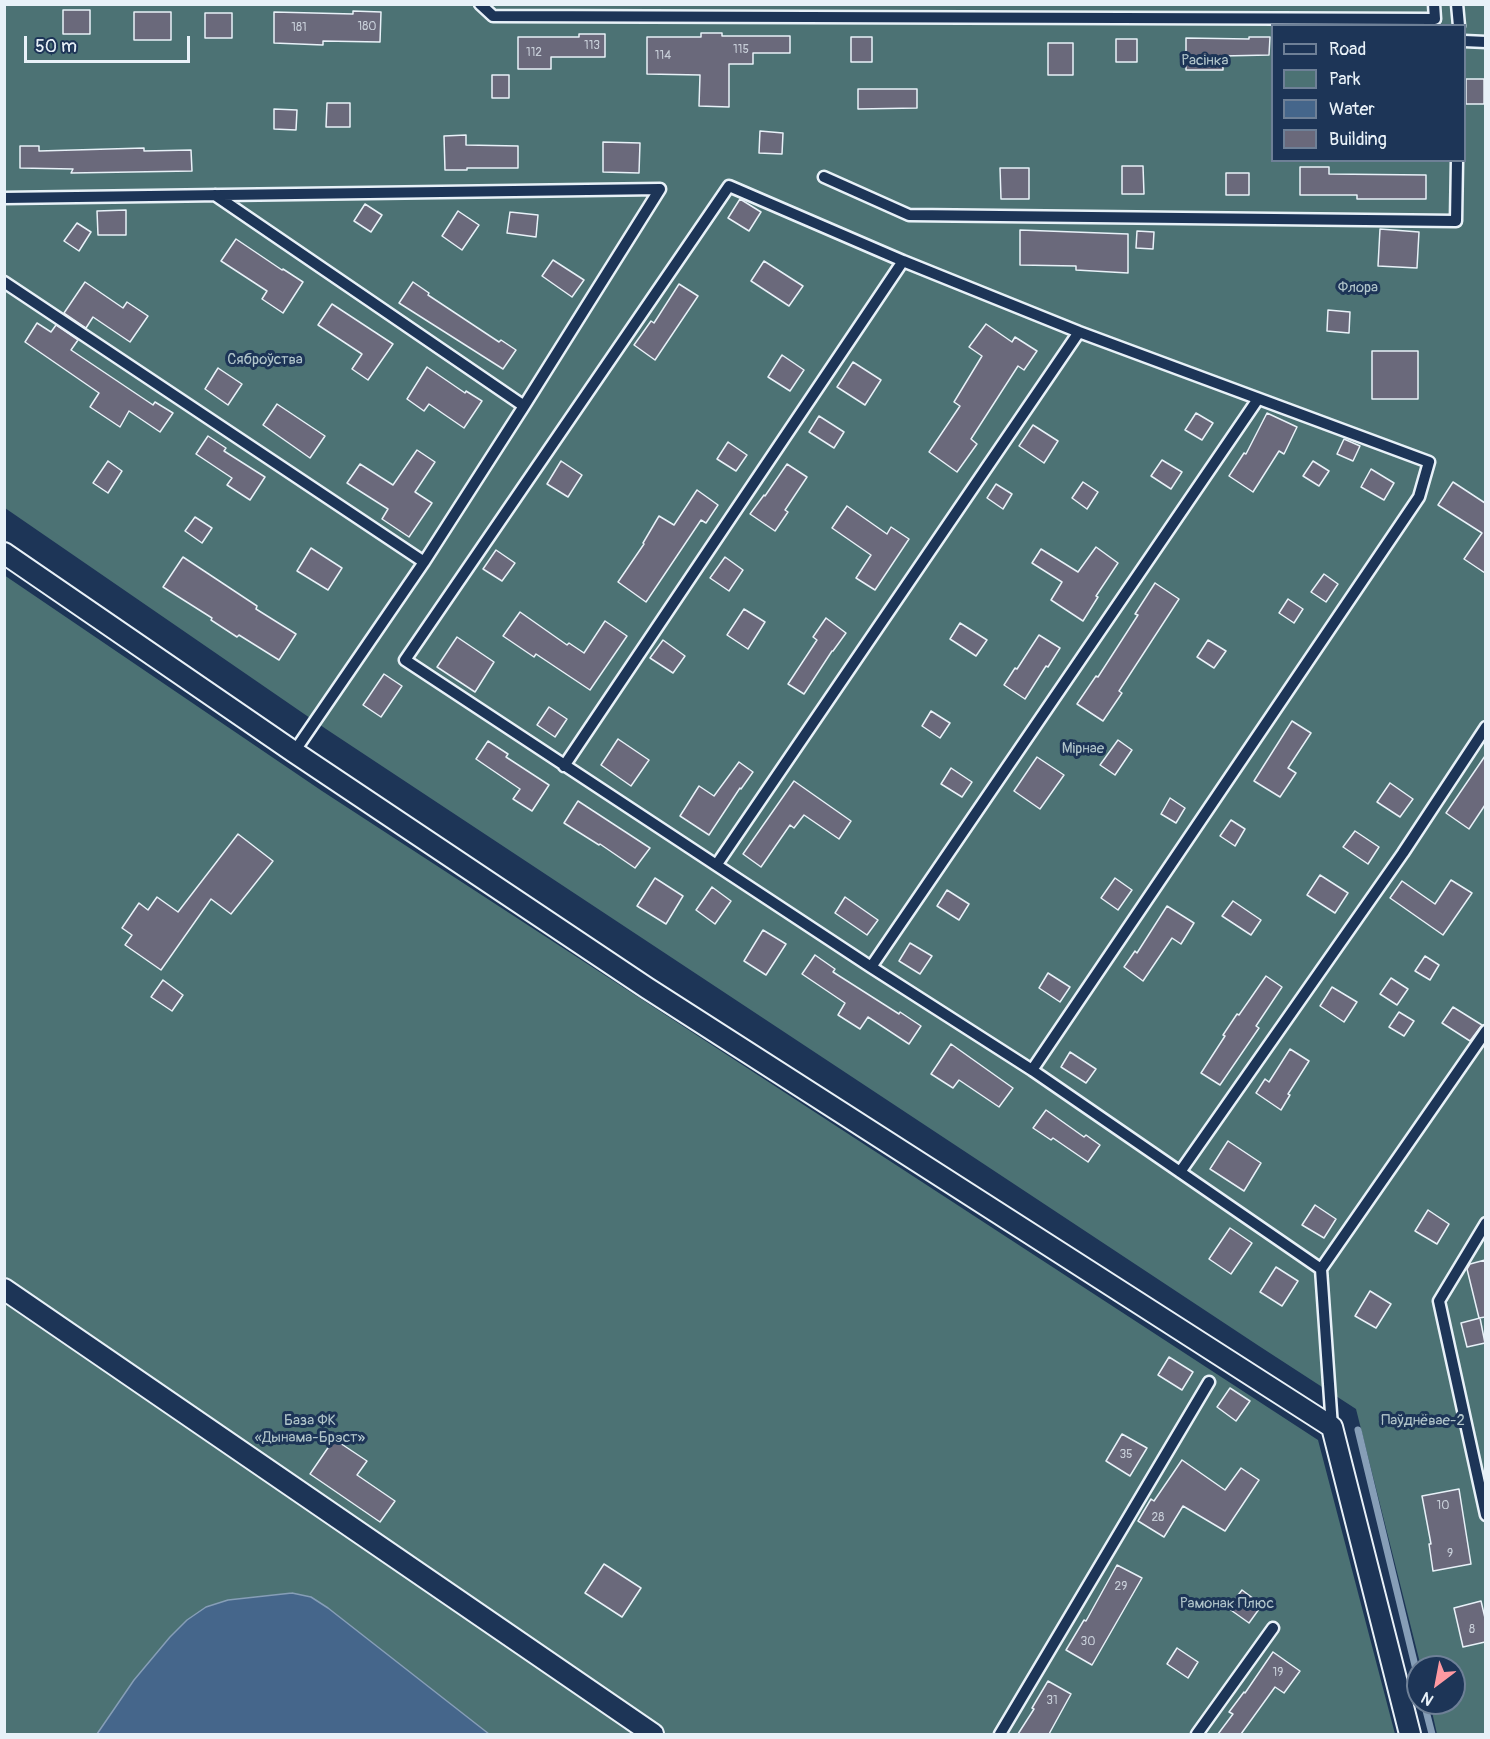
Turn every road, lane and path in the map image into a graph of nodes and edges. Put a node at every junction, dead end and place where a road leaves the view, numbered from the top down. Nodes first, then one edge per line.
1 (480, 4) edge
2 (1434, 4) edge
3 (1457, 4) edge
4 (1459, 24) edge
5 (1466, 40) edge
6 (1485, 42) edge
7 (1457, 162) edge
8 (824, 177) dead end
9 (215, 195) junction
10 (4, 198) edge
11 (903, 261) junction
12 (4, 282) edge
13 (1080, 332) junction
14 (1258, 399) junction
15 (524, 406) junction
16 (4, 553) edge
17 (424, 562) junction
18 (1485, 727) edge
19 (294, 752) junction
20 (564, 766) junction
21 (717, 864) junction
22 (871, 967) junction
23 (1485, 1031) edge
24 (1032, 1070) junction
25 (1180, 1172) junction
26 (1485, 1223) edge
27 (1321, 1269) junction
28 (4, 1288) edge
29 (1209, 1382) dead end
30 (1332, 1427) junction
31 (1485, 1515) edge
32 (1274, 1628) dead end
33 (653, 1734) edge
34 (1000, 1734) edge
35 (1197, 1734) edge
36 (1410, 1734) edge

1 - 2 lane
3 - 4 lane
5 - 6 lane
7 - 8 lane
9 - 10 lane
9 - 15 lane
9 - 15 lane
11 - 13 lane
11 - 20 lane
11 - 20 lane
12 - 17 lane
13 - 14 lane
13 - 21 lane
14 - 22 lane
14 - 24 lane
15 - 17 lane
16 - 19 street
17 - 19 lane
18 - 25 lane
19 - 30 street
20 - 21 lane
21 - 22 lane
22 - 24 lane
23 - 27 lane
24 - 25 lane
25 - 27 lane
26 - 31 lane
27 - 30 lane
28 - 33 street
29 - 34 lane
30 - 36 street
32 - 35 lane

